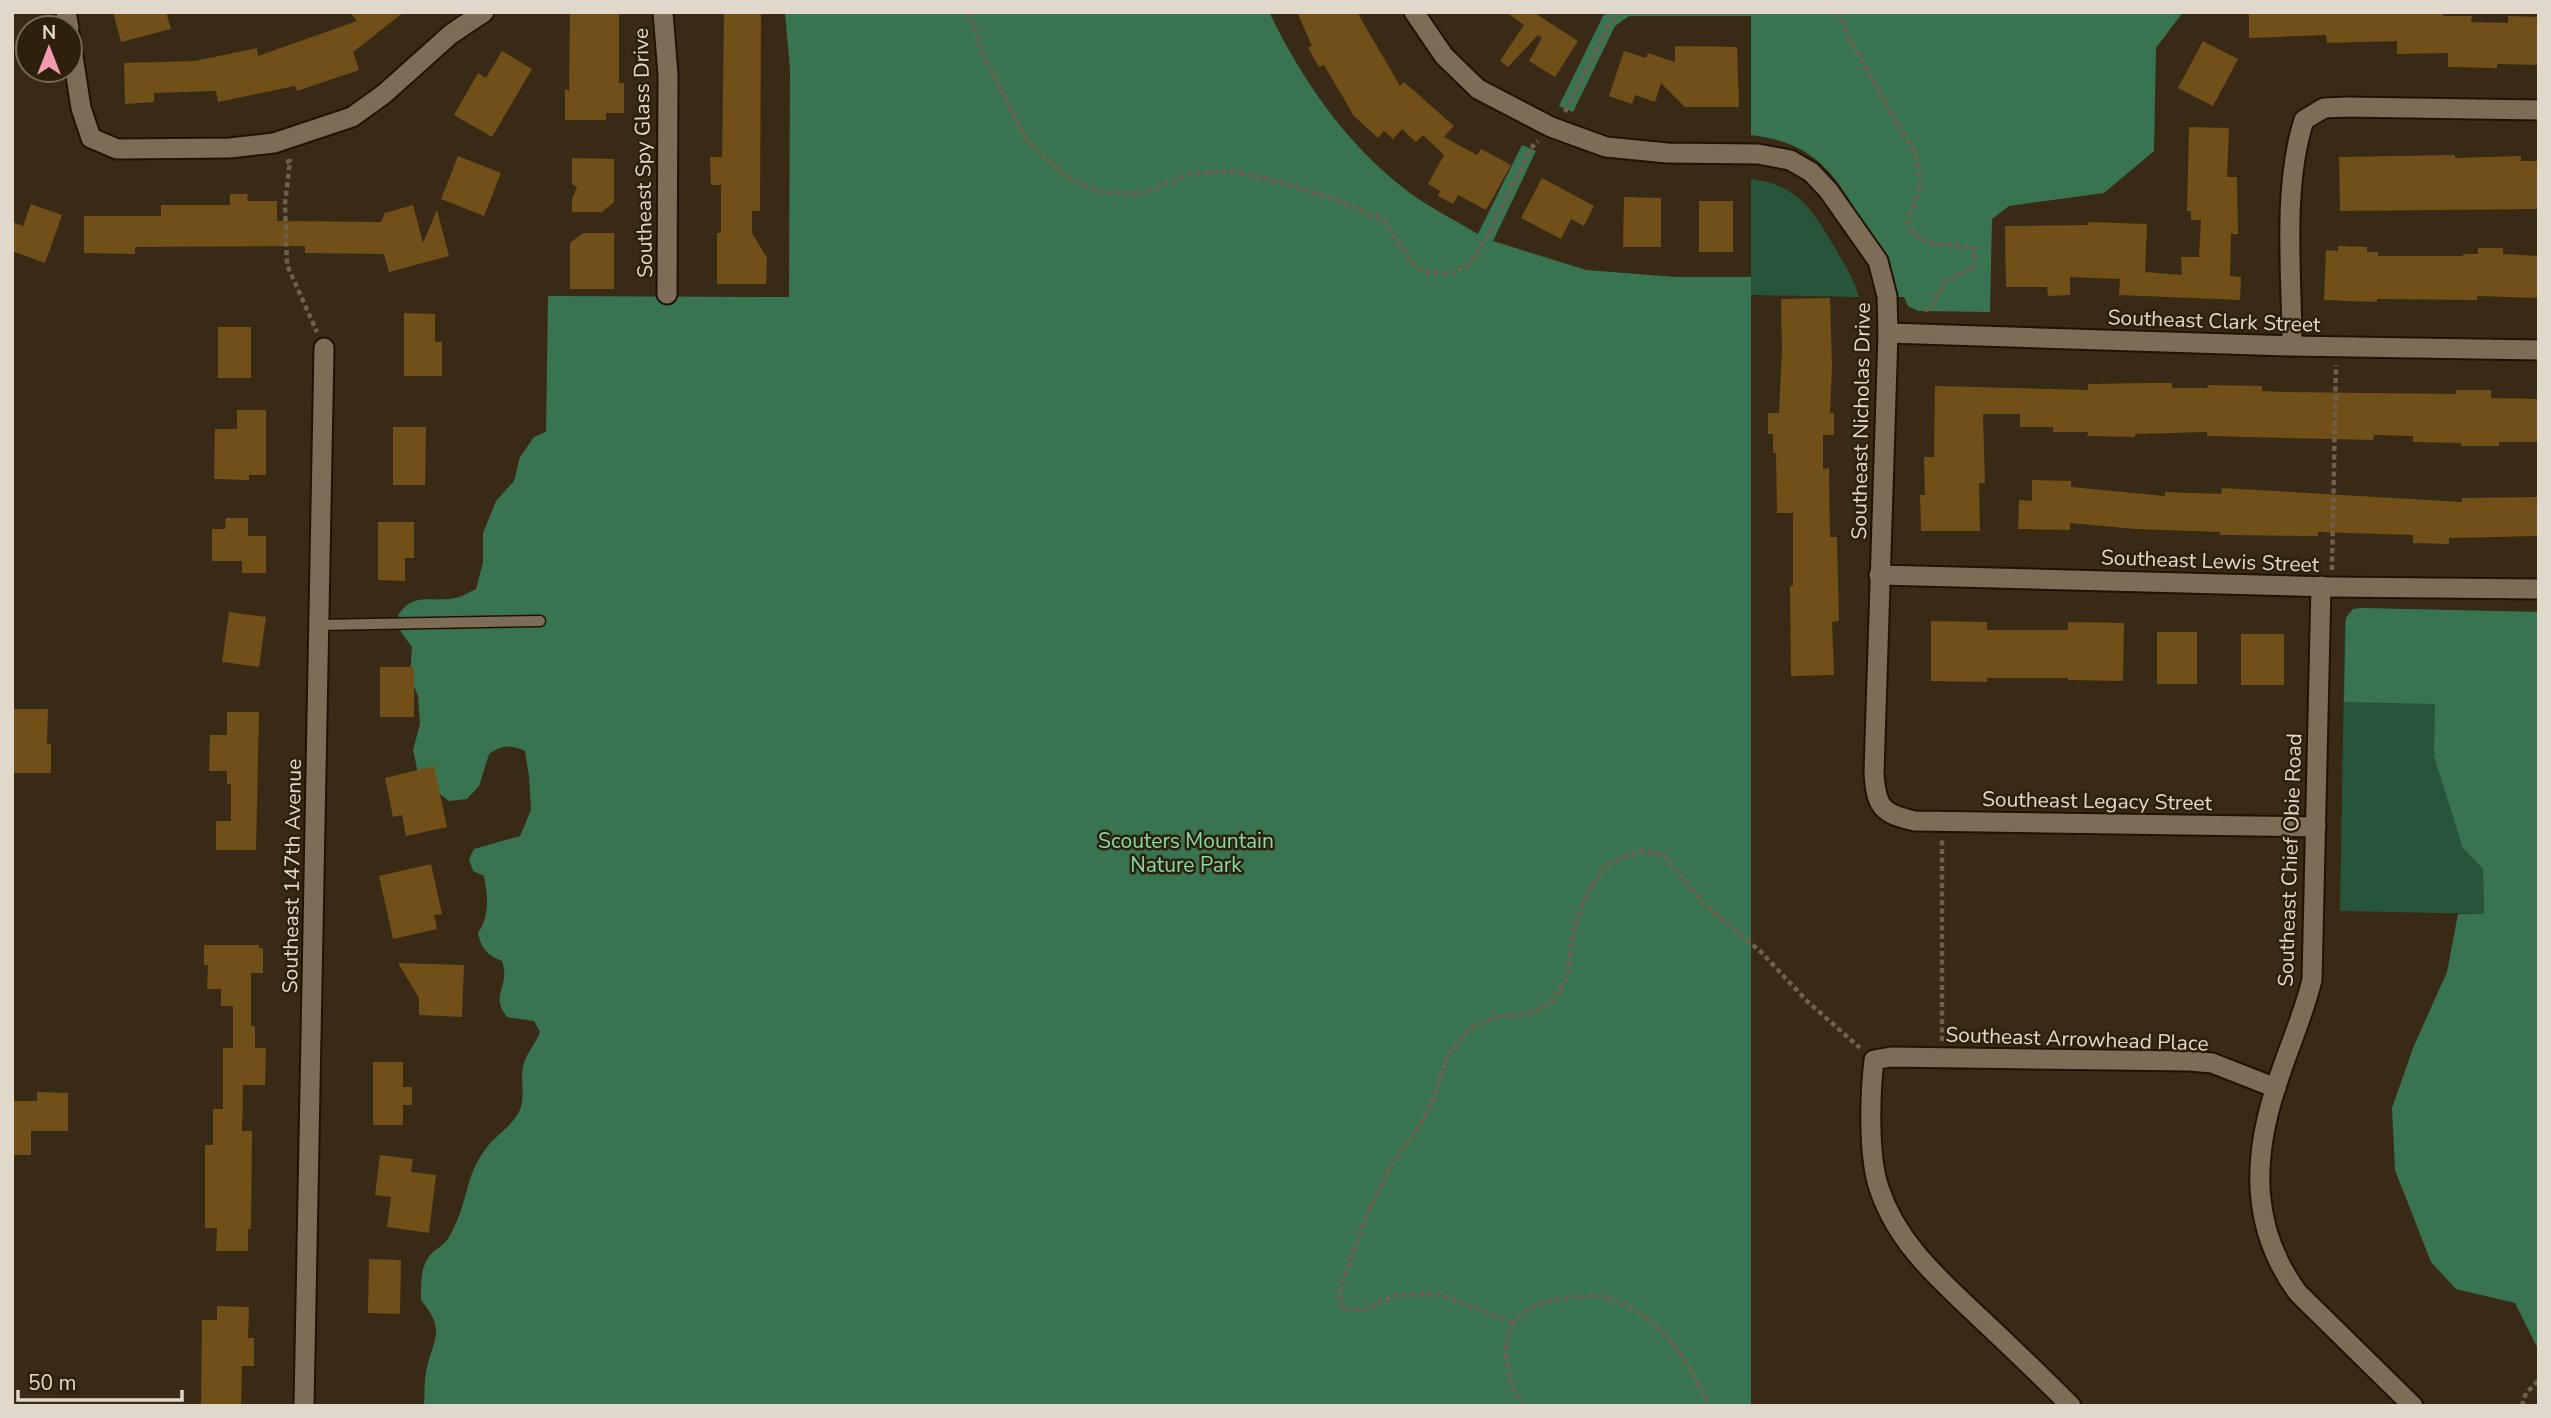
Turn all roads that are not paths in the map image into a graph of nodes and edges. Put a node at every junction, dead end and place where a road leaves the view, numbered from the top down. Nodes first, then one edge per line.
1 (484, 12) edge
2 (663, 12) edge
3 (1414, 12) edge
4 (77, 84) edge
5 (2539, 110) edge
6 (667, 294) dead end
7 (1888, 333) junction
8 (2292, 346) junction
9 (324, 348) road end
10 (2539, 350) edge
11 (1879, 575) junction
12 (2326, 587) junction
13 (2539, 589) edge
14 (540, 621) dead end
15 (319, 625) junction
16 (1881, 808) joint
17 (2315, 827) junction
18 (2276, 1087) junction
19 (304, 1406) edge
20 (2071, 1406) edge
21 (2413, 1406) edge

1 - 4 street
2 - 6 street, Southeast Spy Glass Drive
3 - 7 street, Southeast Nicholas Drive
5 - 8 street
7 - 8 street, Southeast Clark Street
7 - 11 street, Southeast Nicholas Drive
8 - 10 street, Southeast Clark Street
9 - 15 street, Southeast 147th Avenue
11 - 12 street, Southeast Lewis Street
11 - 16 street, Southeast Nicholas Drive
12 - 13 street, Southeast Lewis Street
12 - 17 street, Southeast Chief Obie Road
14 - 15 lane
15 - 19 street, Southeast 147th Avenue
16 - 17 street, Southeast Legacy Street
17 - 18 street, Southeast Chief Obie Road
18 - 20 street, Southeast Arrowhead Place
18 - 21 street, Southeast Chief Obie Road

